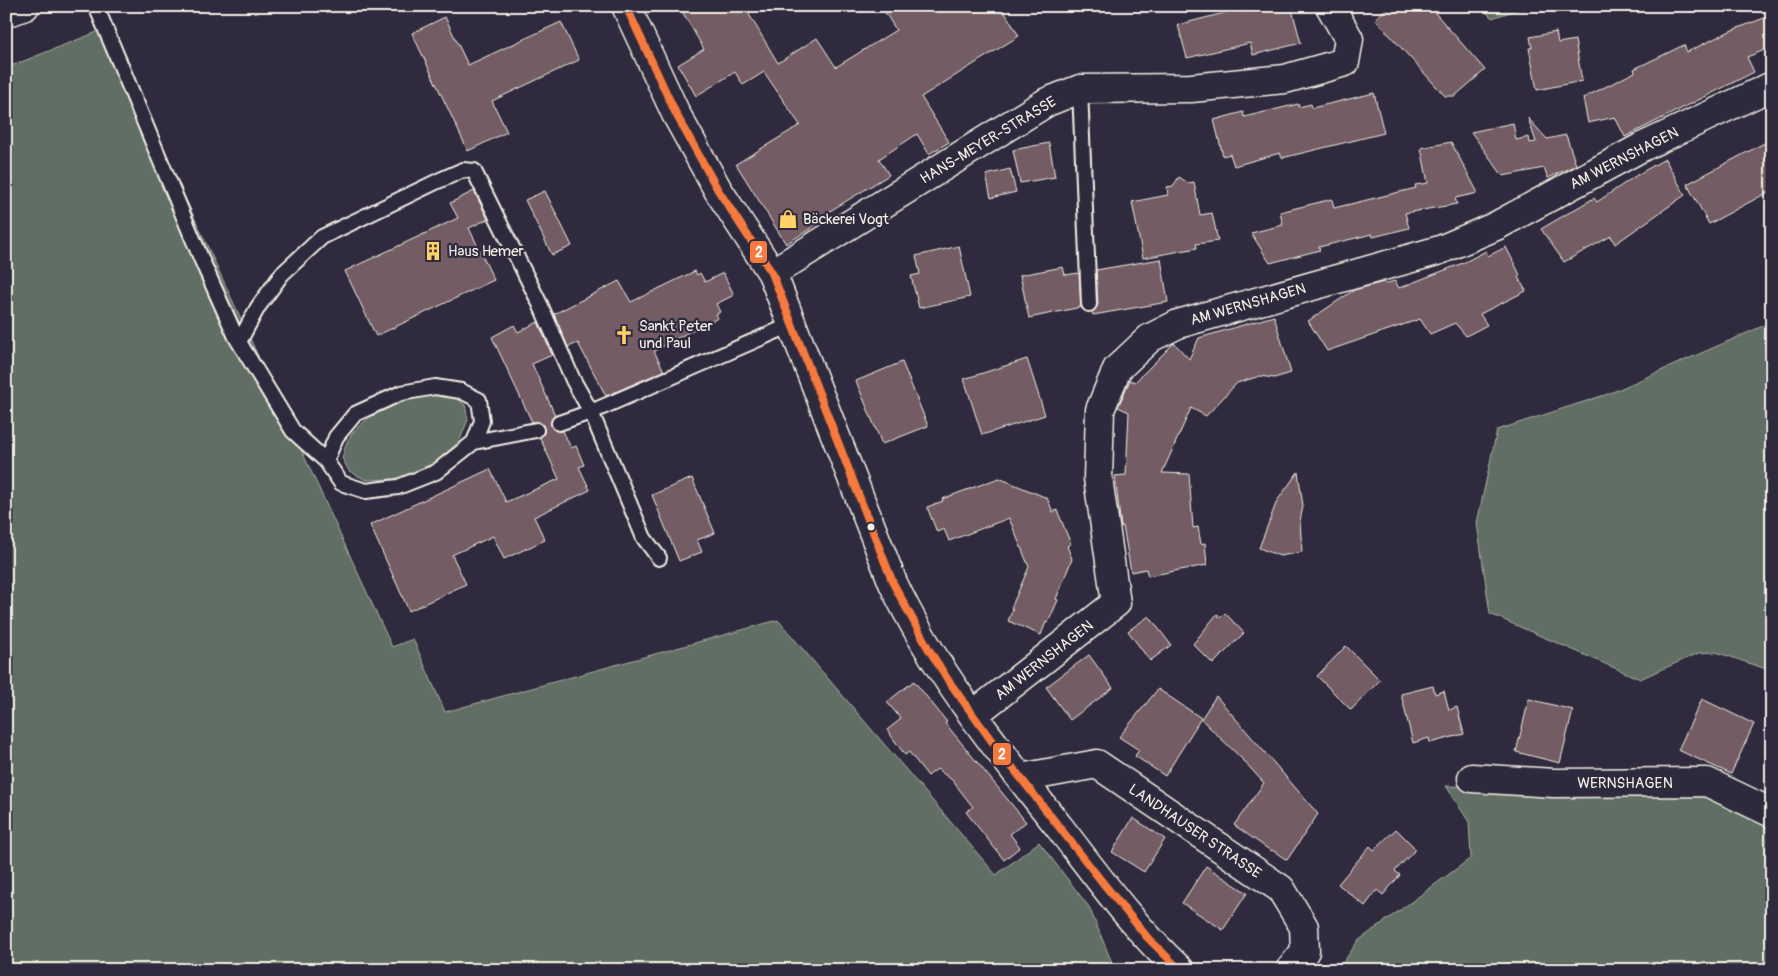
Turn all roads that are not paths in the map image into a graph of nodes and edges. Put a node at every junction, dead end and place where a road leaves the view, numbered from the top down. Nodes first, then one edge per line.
1 (24, 6) edge
2 (96, 6) edge
3 (626, 6) edge
4 (1330, 6) edge
5 (6, 13) edge
6 (1772, 86) edge
7 (1080, 90) junction
8 (772, 273) junction
9 (1089, 304) dead end
10 (793, 324) junction
11 (239, 342) junction
12 (591, 412) junction
13 (559, 423) dead end
14 (536, 430) dead end
15 (474, 442) junction
16 (326, 461) junction
17 (659, 558) dead end
18 (973, 715) junction
19 (1021, 778) junction
20 (1472, 778) dead end
21 (1772, 813) edge
22 (1180, 970) edge
23 (1290, 970) edge

1 - 5 street
2 - 11 lane
3 - 8 street
4 - 7 street, HANS-MEYER-STRASSE
6 - 18 street, AM WERNSHAGEN
7 - 8 street, HANS-MEYER-STRASSE
7 - 9 lane
8 - 10 street
10 - 12 lane
10 - 18 street
11 - 12 lane
11 - 16 lane
12 - 13 lane
12 - 17 lane
14 - 15 lane
15 - 16 lane
15 - 16 lane
18 - 19 street
19 - 22 street
19 - 23 street, LANDHAUSER STRASSE
20 - 21 street, WERNSHAGEN

